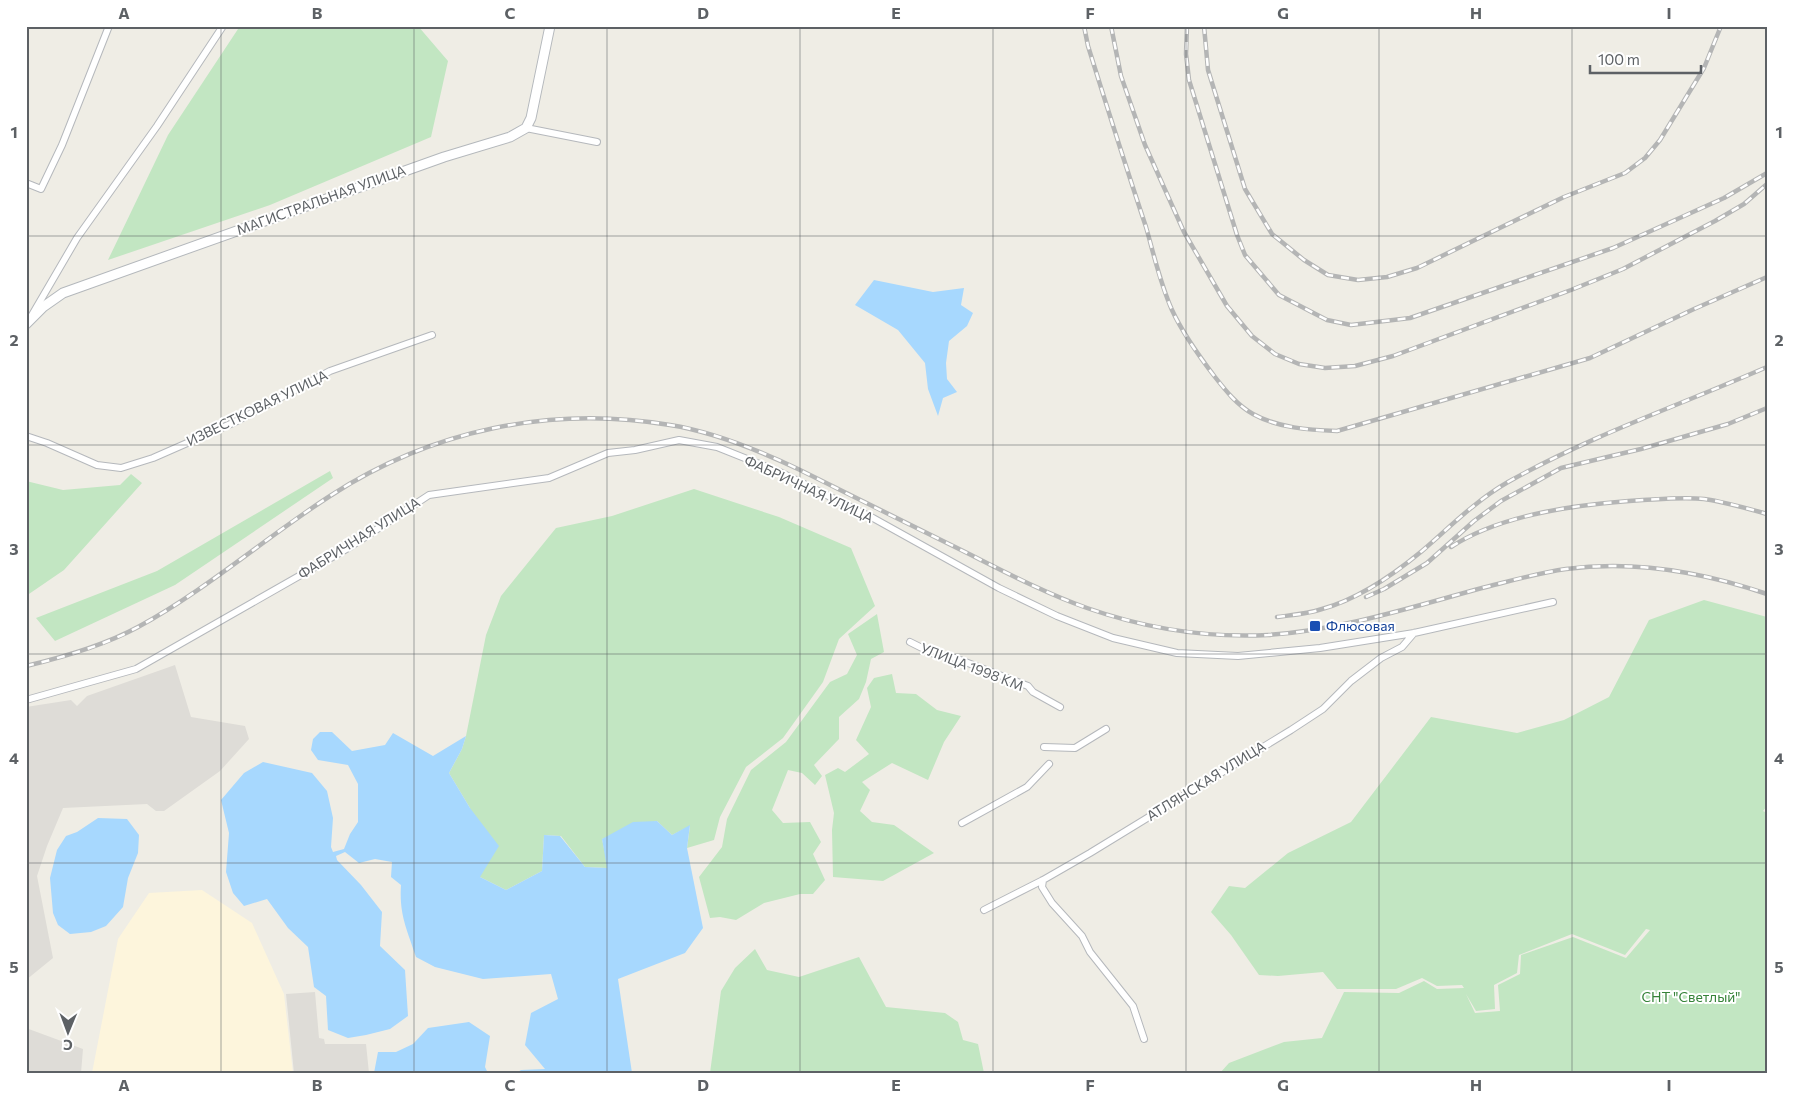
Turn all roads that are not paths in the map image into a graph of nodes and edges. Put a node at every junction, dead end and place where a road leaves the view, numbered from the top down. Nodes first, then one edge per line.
1 (109, 26) edge
2 (223, 26) edge
3 (550, 26) edge
4 (526, 128) junction
5 (597, 142) dead end
6 (26, 183) edge
7 (27, 322) edge
8 (432, 335) dead end
9 (26, 436) edge
10 (1553, 602) dead end
11 (1414, 633) junction
12 (910, 642) dead end
13 (26, 700) edge
14 (1060, 707) dead end
15 (1106, 728) dead end
16 (1044, 747) dead end
17 (1049, 764) dead end
18 (962, 823) dead end
19 (1043, 880) junction
20 (984, 910) dead end
21 (1144, 1040) dead end

1 - 6 street
2 - 7 street
3 - 4 street
4 - 5 street
4 - 7 street, МАГИСТРАЛЬНАЯ УЛИЦА
8 - 9 street, ИЗВЕСТКОВАЯ УЛИЦА
10 - 11 street, ФАБРИЧНАЯ УЛИЦА
11 - 13 street, ФАБРИЧНАЯ УЛИЦА
11 - 19 street, АТЛЯНСКАЯ УЛИЦА
12 - 14 street, УЛИЦА 1998 КМ
15 - 16 street
17 - 18 street
19 - 20 street, АТЛЯНСКАЯ УЛИЦА
19 - 21 street

